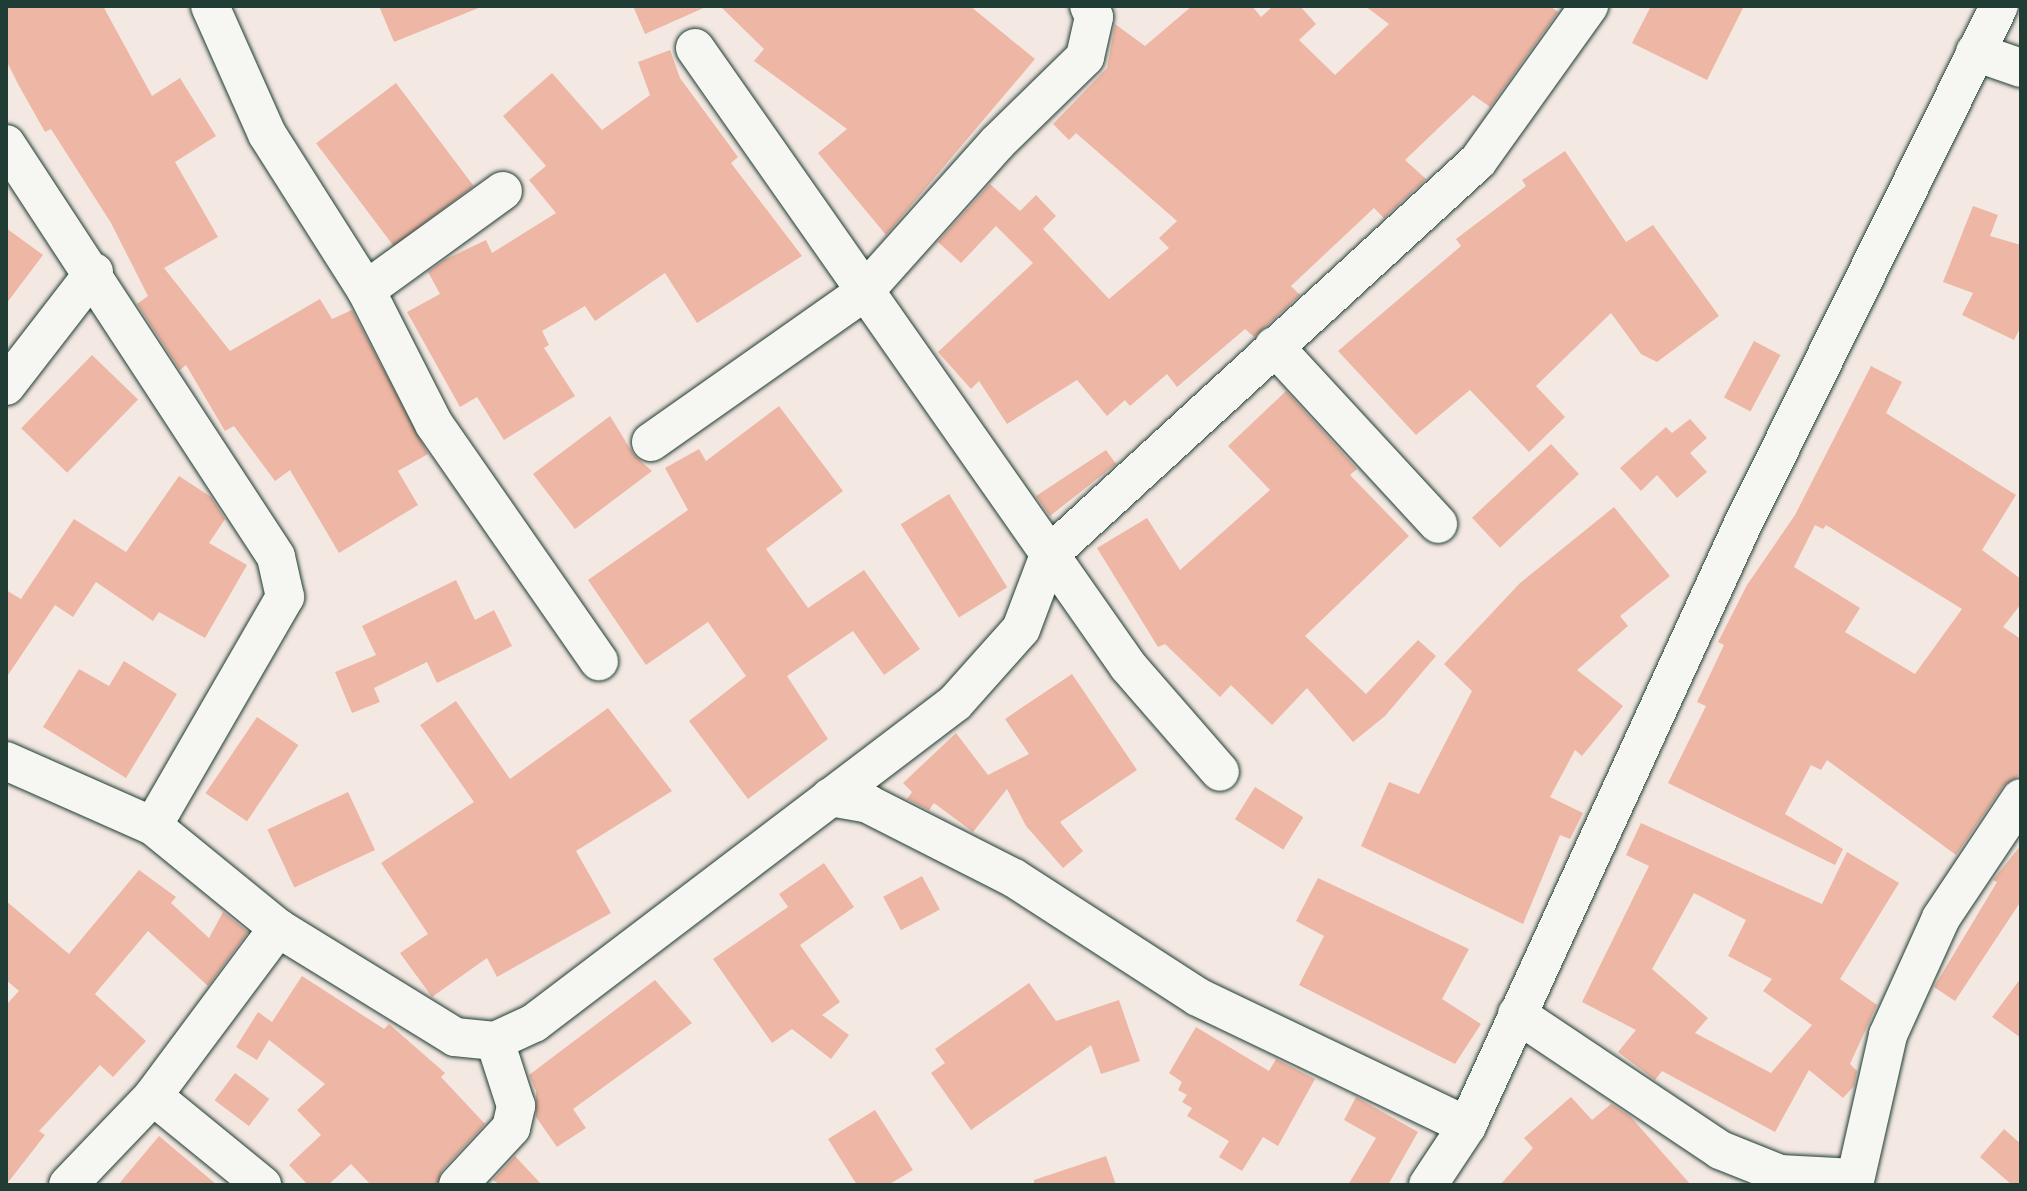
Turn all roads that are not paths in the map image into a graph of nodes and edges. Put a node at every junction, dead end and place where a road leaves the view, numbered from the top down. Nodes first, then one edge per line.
1 (210, 6) edge
2 (1089, 6) edge
3 (1589, 6) edge
4 (1999, 6) edge
5 (695, 48) dead end
6 (1975, 52) junction
7 (2021, 68) edge
8 (6, 144) edge
9 (503, 191) dead end
10 (94, 272) junction
11 (366, 290) junction
12 (863, 293) junction
13 (1274, 346) junction
14 (6, 386) edge
15 (651, 442) dead end
16 (1438, 524) dead end
17 (1049, 555) junction
18 (599, 661) dead end
19 (9, 769) edge
20 (1220, 772) dead end
21 (830, 797) junction
22 (2021, 798) edge
23 (153, 826) junction
24 (278, 928) junction
25 (1517, 1014) junction
26 (495, 1041) junction
27 (153, 1096) junction
28 (1467, 1126) junction
29 (1768, 1179) edge
30 (1854, 1182) edge
31 (68, 1185) edge
32 (262, 1185) edge
33 (458, 1185) edge
34 (1428, 1185) edge

1 - 11 street
2 - 12 street
3 - 13 street
4 - 6 street
5 - 12 street
6 - 7 street
6 - 25 street
8 - 10 street
9 - 11 street
10 - 14 street
10 - 23 street
11 - 18 street
12 - 15 street
12 - 17 street
13 - 16 street
13 - 17 street
17 - 20 street
17 - 21 street
19 - 23 street
21 - 26 street
21 - 28 street
22 - 30 street
23 - 24 street
24 - 26 street
24 - 27 street
25 - 28 street
25 - 29 street
26 - 33 street
27 - 31 street
27 - 32 street
28 - 34 street
29 - 30 street

